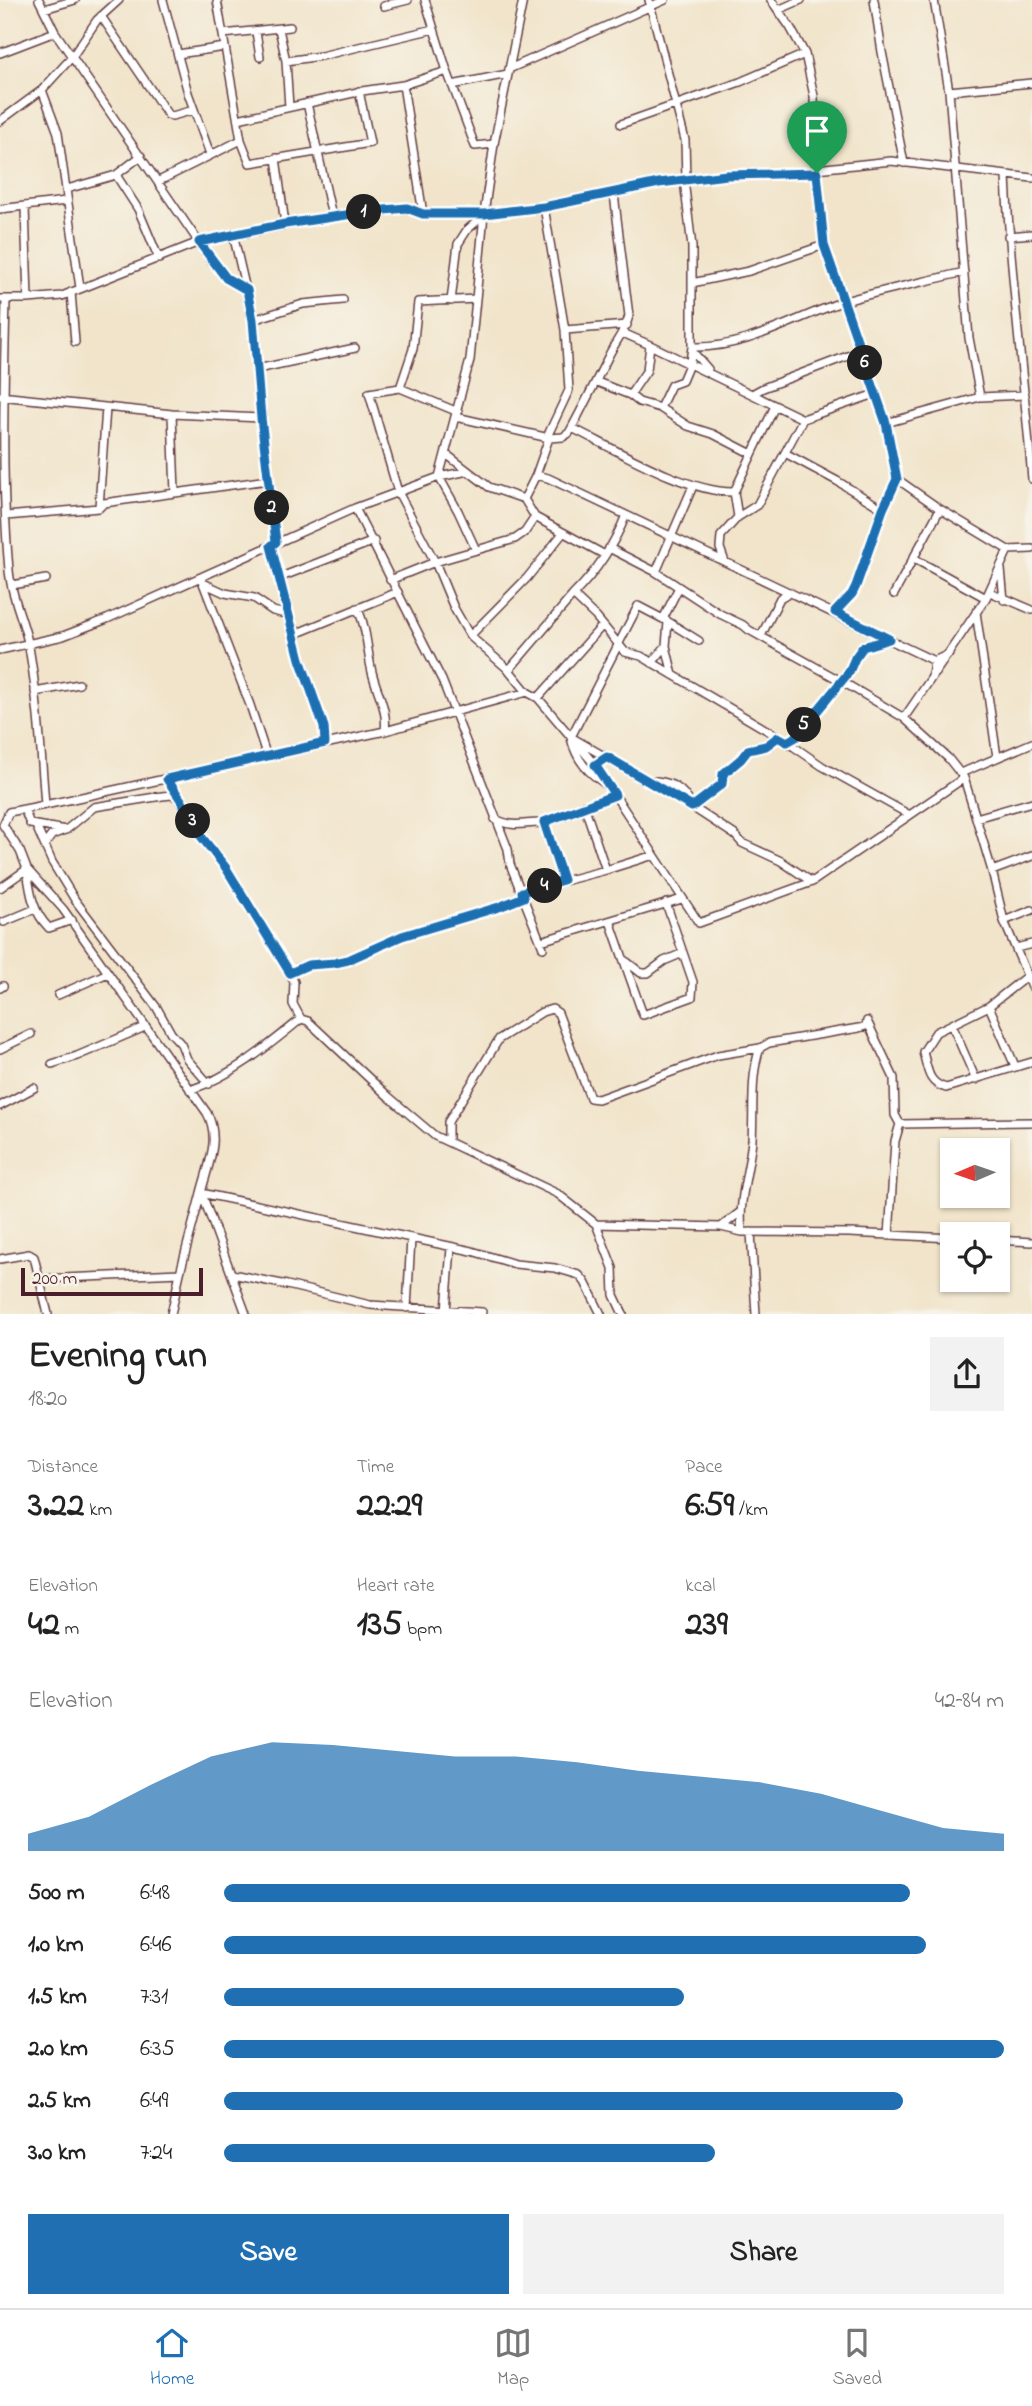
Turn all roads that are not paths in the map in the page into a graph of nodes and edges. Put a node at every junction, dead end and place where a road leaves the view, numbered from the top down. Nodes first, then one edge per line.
1 (39, 0) edge
2 (75, 0) edge
3 (111, 0) edge
4 (118, 0) edge
5 (163, 0) edge
6 (217, 0) edge
7 (408, 0) edge
8 (425, 0) edge
9 (523, 0) edge
10 (665, 0) edge
11 (771, 0) edge
12 (801, 0) edge
13 (874, 0) edge
14 (934, 0) edge
15 (650, 3) edge
16 (384, 6) dead end
17 (44, 9) junction
18 (778, 10) junction
19 (102, 15) junction
20 (290, 27) dead end
21 (279, 29) junction
22 (434, 29) junction
23 (55, 32) junction
24 (256, 32) junction
25 (223, 34) junction
26 (225, 47) junction
27 (0, 53) edge
28 (178, 54) junction
29 (804, 54) junction
30 (72, 57) junction
31 (260, 57) dead end
32 (286, 61) junction
33 (508, 71) junction
34 (447, 72) junction
35 (1032, 83) edge
36 (403, 85) junction
37 (452, 85) junction
38 (42, 90) junction
39 (359, 91) junction
40 (949, 91) junction
41 (307, 103) junction
42 (674, 104) junction
43 (289, 107) junction
44 (194, 110) junction
45 (237, 119) junction
46 (0, 121) edge
47 (621, 124) dead end
48 (241, 140) junction
49 (494, 144) junction
50 (318, 152) junction
51 (210, 154) junction
52 (141, 156) junction
53 (276, 158) junction
54 (904, 163) junction
55 (955, 170) junction
56 (817, 171) junction
57 (116, 175) junction
58 (1006, 175) junction
59 (1032, 178) edge
60 (685, 180) junction
61 (159, 181) junction
62 (67, 189) junction
63 (614, 194) junction
64 (66, 201) junction
65 (421, 201) junction
66 (25, 206) junction
67 (544, 207) junction
68 (407, 208) junction
69 (0, 209) edge
70 (423, 214) junction
71 (484, 214) junction
72 (332, 216) junction
73 (285, 224) junction
74 (233, 234) junction
75 (1032, 234) edge
76 (1008, 236) junction
77 (199, 242) junction
78 (824, 245) junction
79 (159, 259) junction
80 (964, 272) junction
81 (692, 283) junction
82 (80, 288) junction
83 (247, 290) junction
84 (71, 292) junction
85 (3, 299) edge
86 (28, 299) junction
87 (476, 299) junction
88 (342, 300) dead end
89 (451, 301) junction
90 (844, 302) junction
91 (253, 320) junction
92 (625, 329) junction
93 (565, 330) junction
94 (75, 342) dead end
95 (650, 345) junction
96 (355, 348) dead end
97 (692, 349) junction
98 (861, 351) junction
99 (690, 362) junction
100 (257, 369) junction
101 (719, 377) junction
102 (597, 382) junction
103 (400, 388) junction
104 (630, 394) junction
105 (752, 394) junction
106 (875, 394) junction
107 (1025, 395) junction
108 (2, 396) edge
109 (979, 397) junction
110 (1029, 404) edge
111 (775, 406) junction
112 (106, 408) junction
113 (660, 408) junction
114 (172, 414) junction
115 (457, 415) junction
116 (261, 418) junction
117 (803, 419) junction
118 (886, 423) junction
119 (572, 428) junction
120 (548, 437) junction
121 (785, 453) junction
122 (446, 454) junction
123 (752, 454) junction
124 (468, 471) junction
125 (536, 475) junction
126 (439, 477) junction
127 (897, 479) junction
128 (1032, 479) edge
129 (268, 480) junction
130 (693, 486) junction
131 (175, 492) junction
132 (398, 492) junction
133 (734, 492) junction
134 (524, 499) junction
135 (99, 508) junction
136 (355, 508) junction
137 (883, 509) junction
138 (940, 509) junction
139 (626, 514) junction
140 (6, 516) junction
141 (535, 517) junction
142 (738, 517) junction
143 (563, 533) junction
144 (672, 537) junction
145 (374, 541) junction
146 (273, 544) junction
147 (475, 550) junction
148 (1008, 550) junction
149 (1032, 550) edge
150 (607, 552) junction
151 (913, 558) junction
152 (435, 562) junction
153 (725, 562) junction
154 (1001, 569) junction
155 (656, 572) junction
156 (281, 577) junction
157 (46, 579) dead end
158 (202, 580) junction
159 (390, 580) junction
160 (12, 585) junction
161 (678, 587) junction
162 (779, 587) junction
163 (398, 592) junction
164 (790, 592) junction
165 (894, 594) dead end
166 (988, 595) junction
167 (573, 596) junction
168 (780, 598) junction
169 (1004, 600) junction
170 (357, 608) junction
171 (1032, 610) edge
172 (835, 612) junction
173 (976, 612) junction
174 (289, 615) junction
175 (666, 621) junction
176 (602, 626) junction
177 (295, 634) junction
178 (470, 636) junction
179 (761, 636) junction
180 (889, 639) junction
181 (698, 641) dead end
182 (28, 644) junction
183 (619, 644) junction
184 (666, 646) junction
185 (0, 650) edge
186 (949, 654) junction
187 (934, 661) junction
188 (652, 663) junction
189 (509, 670) junction
190 (673, 675) junction
191 (932, 677) junction
192 (841, 681) junction
193 (79, 684) dead end
194 (35, 692) junction
195 (527, 692) junction
196 (538, 698) junction
197 (454, 714) junction
198 (904, 718) junction
199 (386, 731) junction
200 (571, 737) junction
201 (778, 737) junction
202 (787, 742) junction
203 (325, 743) junction
204 (1032, 743) edge
205 (267, 757) junction
206 (607, 757) junction
207 (997, 757) junction
208 (595, 765) junction
209 (962, 775) junction
210 (167, 779) junction
211 (610, 786) junction
212 (615, 795) junction
213 (181, 800) junction
214 (1032, 802) edge
215 (45, 805) junction
216 (584, 805) junction
217 (692, 807) junction
218 (24, 809) junction
219 (908, 814) junction
220 (976, 818) junction
221 (495, 819) junction
222 (544, 822) junction
223 (1, 824) edge
224 (36, 826) junction
225 (66, 830) junction
226 (45, 844) junction
227 (654, 855) junction
228 (1032, 856) edge
229 (27, 869) junction
230 (606, 870) junction
231 (992, 871) junction
232 (563, 880) junction
233 (812, 882) junction
234 (0, 888) edge
235 (523, 894) junction
236 (682, 899) junction
237 (666, 903) junction
238 (35, 909) junction
239 (1032, 910) edge
240 (72, 920) junction
241 (1004, 920) junction
242 (610, 921) junction
243 (4, 922) dead end
244 (1032, 944) edge
245 (1016, 948) junction
246 (683, 953) junction
247 (623, 957) junction
248 (108, 973) junction
249 (290, 973) junction
250 (1027, 976) junction
251 (1032, 987) edge
252 (58, 995) dead end
253 (989, 1006) junction
254 (301, 1019) junction
255 (952, 1025) junction
256 (145, 1027) junction
257 (31, 1034) dead end
258 (760, 1048) junction
259 (0, 1049) edge
260 (1032, 1062) edge
261 (52, 1064) dead end
262 (1015, 1066) junction
263 (976, 1080) junction
264 (209, 1084) junction
265 (34, 1088) dead end
266 (190, 1090) junction
267 (0, 1105) edge
268 (1032, 1122) edge
269 (900, 1124) junction
270 (448, 1142) junction
271 (201, 1193) junction
272 (739, 1213) junction
273 (596, 1224) junction
274 (721, 1227) junction
275 (742, 1232) junction
276 (751, 1232) junction
277 (889, 1236) junction
278 (940, 1238) edge
279 (411, 1239) junction
280 (1010, 1241) edge
281 (1032, 1242) edge
282 (451, 1248) junction
283 (0, 1259) edge
284 (180, 1273) junction
285 (232, 1274) junction
286 (40, 1279) junction
287 (370, 1305) junction
288 (407, 1308) junction
289 (446, 1311) junction
290 (482, 1312) edge
291 (48, 1314) edge
292 (171, 1314) edge
293 (246, 1314) edge
294 (370, 1314) edge
295 (601, 1314) edge
296 (623, 1314) edge
297 (755, 1314) edge

1 - 17 street
2 - 17 street
3 - 19 street
4 - 19 street
5 - 28 street
6 - 25 street
7 - 16 street
8 - 22 street
9 - 33 street
10 - 15 street
11 - 18 street
12 - 18 street
13 - 54 street
14 - 40 street
15 - 33 street
15 - 42 street
17 - 23 street
18 - 29 street
19 - 30 street
19 - 44 street
20 - 21 street
21 - 24 street
21 - 32 street
22 - 32 street
22 - 34 street
23 - 27 street
23 - 30 street
24 - 25 street
24 - 31 street
25 - 26 street
26 - 28 street
26 - 45 street
28 - 44 street
29 - 42 street
29 - 56 street
30 - 38 street
30 - 52 street
32 - 43 street
33 - 37 street
33 - 49 street
34 - 36 street
34 - 37 street
35 - 40 street
36 - 39 street
36 - 65 street
37 - 49 street
38 - 46 street
38 - 62 street
39 - 41 street
39 - 50 street
40 - 55 street
41 - 43 street
41 - 50 street
42 - 47 street
42 - 60 street
43 - 45 street
44 - 51 street
45 - 48 street
48 - 51 street
48 - 53 street
49 - 71 street
50 - 53 street
50 - 72 street
51 - 61 street
52 - 57 street
52 - 61 street
53 - 73 street
54 - 55 street
54 - 56 street
55 - 58 street
55 - 80 street
56 - 60 street
56 - 78 street
57 - 62 street
57 - 79 street
58 - 59 street
58 - 76 street
60 - 63 street
60 - 81 street
61 - 77 street
62 - 64 street
63 - 67 street
63 - 92 street
64 - 66 street
64 - 82 street
65 - 68 street
65 - 70 street
66 - 69 street
66 - 86 street
67 - 71 street
67 - 93 street
68 - 70 street
68 - 72 street
70 - 71 street
71 - 87 street
71 - 89 street
72 - 73 street
73 - 74 street
74 - 77 street
74 - 83 street
75 - 76 street
76 - 107 street
77 - 79 street
77 - 83 street
78 - 81 street
78 - 90 street
79 - 82 street
80 - 90 street
80 - 109 street
81 - 97 street
82 - 84 street
83 - 91 street
84 - 86 street
84 - 94 street
85 - 86 street
85 - 108 street
87 - 89 street
87 - 115 street
88 - 91 street
89 - 103 street
90 - 97 street
90 - 98 street
91 - 100 street
92 - 93 street
92 - 95 street
92 - 102 street
93 - 120 street
95 - 99 street
95 - 104 street
96 - 100 street
97 - 99 street
97 - 101 street
98 - 105 street
98 - 106 street
99 - 101 street
99 - 113 street
100 - 116 street
101 - 105 street
102 - 104 street
102 - 119 street
103 - 115 street
103 - 132 street
104 - 113 street
105 - 111 street
106 - 117 street
106 - 118 street
107 - 109 street
107 - 110 street
108 - 112 street
108 - 140 street
109 - 118 street
110 - 128 street
111 - 117 street
111 - 123 street
112 - 114 street
112 - 135 street
113 - 123 street
114 - 116 street
114 - 131 street
115 - 120 street
115 - 122 street
116 - 129 street
117 - 121 street
118 - 127 street
119 - 120 street
119 - 130 street
120 - 125 street
121 - 137 street
121 - 142 street
122 - 124 street
122 - 126 street
123 - 133 street
124 - 126 street
124 - 134 street
125 - 134 street
125 - 139 street
126 - 132 street
126 - 147 street
127 - 137 street
127 - 138 street
129 - 131 street
129 - 146 street
130 - 133 street
130 - 144 street
131 - 135 street
132 - 136 street
132 - 152 street
133 - 142 street
134 - 141 street
135 - 140 street
136 - 145 street
136 - 146 street
137 - 172 street
138 - 148 street
138 - 151 street
139 - 144 street
139 - 150 street
140 - 160 street
141 - 143 street
141 - 147 street
142 - 153 street
143 - 150 street
143 - 178 street
144 - 153 street
144 - 155 street
145 - 156 street
145 - 159 street
146 - 156 street
146 - 158 street
147 - 152 street
148 - 149 street
148 - 154 street
150 - 155 street
150 - 167 street
151 - 165 street
151 - 166 street
152 - 159 street
152 - 178 street
153 - 162 street
154 - 166 street
154 - 169 street
155 - 161 street
156 - 174 street
157 - 160 street
158 - 174 street
158 - 182 street
158 - 205 street
159 - 163 street
160 - 182 street
161 - 175 street
161 - 179 street
162 - 164 street
162 - 168 street
163 - 170 street
163 - 197 street
164 - 168 street
164 - 172 street
166 - 169 street
166 - 173 street
167 - 176 street
167 - 189 street
168 - 179 street
169 - 171 street
170 - 177 street
170 - 199 street
172 - 180 street
173 - 186 street
173 - 207 street
174 - 177 street
175 - 181 street
175 - 183 street
175 - 184 street
176 - 183 street
176 - 196 street
177 - 203 street
178 - 189 street
179 - 192 street
180 - 187 street
180 - 192 street
182 - 185 street
182 - 194 street
183 - 188 street
183 - 200 street
184 - 188 street
184 - 190 street
186 - 187 street
186 - 191 street
187 - 191 street
188 - 190 street
189 - 195 street
190 - 201 street
191 - 198 street
192 - 198 street
192 - 202 street
193 - 194 street
194 - 215 street
195 - 196 street
195 - 197 street
196 - 200 street
197 - 199 street
197 - 221 street
198 - 209 street
199 - 203 street
200 - 206 street
200 - 208 street
200 - 211 street
201 - 202 street
201 - 217 street
202 - 219 street
203 - 205 street
204 - 207 street
205 - 210 street
206 - 208 street
206 - 217 street
207 - 209 street
208 - 211 street
209 - 219 street
209 - 220 street
210 - 213 street
210 - 215 street
211 - 212 street
212 - 216 street
212 - 227 street
213 - 225 street
213 - 249 street
214 - 220 street
215 - 218 street
216 - 222 street
216 - 230 street
217 - 233 street
218 - 223 street
218 - 224 street
219 - 233 street
220 - 231 street
221 - 222 street
221 - 235 street
222 - 232 street
223 - 229 street
224 - 225 street
224 - 226 street
225 - 226 street
226 - 264 street
227 - 230 street
227 - 236 street
228 - 231 street
229 - 234 street
229 - 238 street
229 - 240 street
230 - 232 street
231 - 241 street
232 - 235 street
233 - 236 street
235 - 242 street
235 - 249 street
236 - 237 street
237 - 242 street
237 - 246 street
238 - 240 street
238 - 243 street
239 - 241 street
240 - 248 street
241 - 245 street
242 - 247 street
244 - 245 street
245 - 250 street
246 - 247 street
246 - 247 street
248 - 252 street
248 - 256 street
249 - 254 street
250 - 251 street
250 - 253 street
253 - 255 street
253 - 262 street
254 - 264 street
254 - 270 street
255 - 263 street
255 - 263 street
256 - 261 street
256 - 266 street
257 - 259 street
258 - 269 street
258 - 270 street
258 - 272 street
260 - 262 street
262 - 263 street
264 - 266 street
265 - 267 street
266 - 271 street
268 - 269 street
269 - 277 street
270 - 273 street
271 - 279 street
271 - 284 street
271 - 285 street
272 - 274 street
272 - 275 street
273 - 274 street
273 - 296 street
274 - 275 street
275 - 276 street
276 - 277 street
276 - 297 street
277 - 278 street
279 - 282 street
279 - 288 street
280 - 281 street
282 - 289 street
282 - 295 street
283 - 286 street
284 - 286 street
284 - 292 street
285 - 287 street
285 - 293 street
286 - 291 street
287 - 288 street
287 - 294 street
288 - 289 street
289 - 290 street

